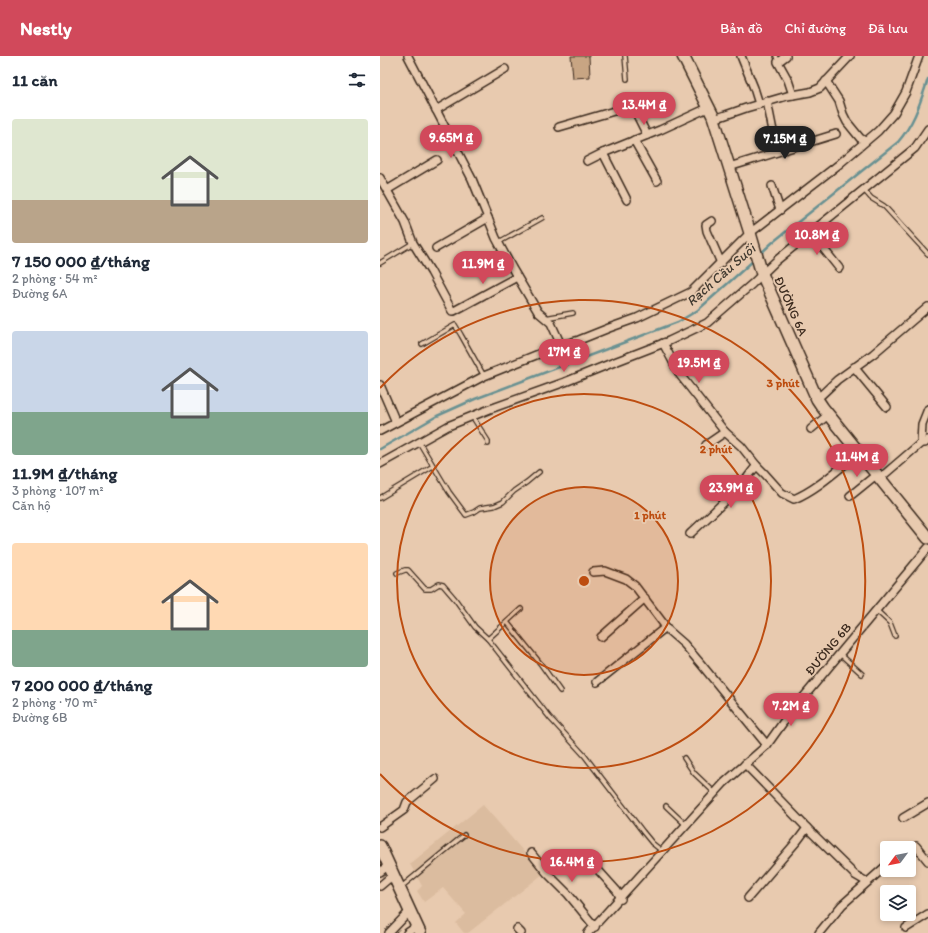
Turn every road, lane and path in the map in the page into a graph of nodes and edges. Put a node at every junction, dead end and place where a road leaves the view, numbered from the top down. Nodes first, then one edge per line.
1 (408, 56) edge
2 (625, 56) edge
3 (683, 56) edge
4 (741, 56) edge
5 (786, 56) edge
6 (850, 56) edge
7 (919, 56) edge
8 (777, 59) edge
9 (505, 69) dead end
10 (627, 79) dead end
11 (826, 81) junction
12 (793, 95) junction
13 (768, 101) junction
14 (759, 104) junction
15 (710, 107) junction
16 (436, 110) junction
17 (714, 119) junction
18 (559, 127) dead end
19 (928, 128) edge
20 (836, 134) dead end
21 (647, 135) junction
22 (634, 140) junction
23 (866, 141) junction
24 (783, 150) junction
25 (603, 153) junction
26 (437, 160) dead end
27 (587, 161) dead end
28 (729, 167) junction
29 (380, 178) edge
30 (657, 181) dead end
31 (772, 186) dead end
32 (387, 190) junction
33 (864, 190) junction
34 (627, 200) dead end
35 (780, 210) junction
36 (488, 218) junction
37 (542, 218) dead end
38 (712, 221) dead end
39 (810, 233) junction
40 (751, 235) junction
41 (499, 242) junction
42 (413, 243) junction
43 (436, 248) dead end
44 (928, 254) edge
45 (380, 263) edge
46 (721, 263) junction
47 (839, 268) dead end
48 (761, 272) junction
49 (517, 276) junction
50 (928, 307) edge
51 (573, 313) dead end
52 (545, 318) junction
53 (663, 343) junction
54 (422, 344) dead end
55 (561, 345) junction
56 (854, 367) junction
57 (484, 376) junction
58 (380, 385) edge
59 (817, 399) junction
60 (887, 407) dead end
61 (928, 409) edge
62 (828, 415) junction
63 (472, 416) junction
64 (396, 422) junction
65 (811, 429) dead end
66 (380, 431) edge
67 (725, 432) junction
68 (925, 441) edge
69 (419, 442) junction
70 (488, 444) dead end
71 (706, 445) dead end
72 (859, 454) junction
73 (380, 464) edge
74 (433, 466) junction
75 (757, 466) junction
76 (539, 472) dead end
77 (877, 477) junction
78 (850, 496) dead end
79 (380, 498) edge
80 (690, 534) dead end
81 (928, 538) edge
82 (928, 548) edge
83 (593, 572) dead end
84 (396, 573) dead end
85 (645, 598) junction
86 (521, 609) dead end
87 (876, 610) junction
88 (507, 622) junction
89 (666, 627) junction
90 (895, 636) dead end
91 (601, 637) dead end
92 (488, 640) junction
93 (840, 654) junction
94 (862, 674) dead end
95 (597, 682) dead end
96 (560, 691) dead end
97 (766, 745) junction
98 (684, 758) dead end
99 (745, 764) junction
100 (435, 779) dead end
101 (715, 793) junction
102 (928, 803) edge
103 (666, 806) dead end
104 (903, 818) dead end
105 (686, 825) junction
106 (380, 827) edge
107 (807, 828) junction
108 (464, 835) dead end
109 (380, 846) edge
110 (916, 846) edge
111 (662, 851) junction
112 (531, 853) dead end
113 (928, 861) edge
114 (387, 870) edge
115 (599, 871) dead end
116 (880, 872) edge
117 (867, 882) junction
118 (380, 886) edge
119 (399, 888) junction
120 (622, 897) junction
121 (748, 898) dead end
122 (410, 911) junction
123 (928, 914) edge
124 (595, 927) junction
125 (906, 928) dead end
126 (418, 930) edge
127 (390, 933) edge
128 (407, 933) edge
129 (588, 933) edge
130 (819, 933) edge

1 - 16 street
2 - 10 lane
3 - 15 street, ĐƯỜNG 6A
4 - 14 street
5 - 8 street
6 - 11 street
7 - 23 street
8 - 12 street
9 - 16 street
11 - 12 street
11 - 23 street
12 - 13 street
13 - 14 street
13 - 24 street
14 - 17 street
15 - 17 street, ĐƯỜNG 6A
15 - 21 street
16 - 36 street
17 - 28 street, ĐƯỜNG 6A
18 - 21 street
19 - 33 street
20 - 24 street
21 - 22 street
22 - 25 street
22 - 30 street
23 - 35 street
24 - 28 street
25 - 27 street
25 - 34 street
26 - 32 street
28 - 40 street, ĐƯỜNG 6A
29 - 32 street
31 - 35 street
32 - 42 street
33 - 39 street
33 - 44 lane
35 - 40 street
36 - 41 street
36 - 43 street
37 - 41 lane
38 - 46 street
39 - 47 street
39 - 48 street
40 - 46 street
40 - 48 street, ĐƯỜNG 6A
41 - 49 street
42 - 45 lane
42 - 49 street
46 - 55 street
48 - 53 street
48 - 59 street, ĐƯỜNG 6A
49 - 52 street
50 - 56 street
51 - 52 lane
52 - 55 street
53 - 63 street
53 - 67 street
54 - 57 lane
55 - 57 street
56 - 59 street
56 - 60 street
57 - 64 street
58 - 64 street
59 - 62 street, ĐƯỜNG 6A
61 - 68 street
62 - 65 street
62 - 72 street, ĐƯỜNG 6A
63 - 69 street
63 - 70 lane
64 - 66 street
67 - 71 street
67 - 75 street
68 - 77 street
69 - 73 street
69 - 74 lane
72 - 75 street
72 - 77 street, ĐƯỜNG 6A
74 - 76 lane
74 - 79 lane
75 - 80 street
77 - 78 street
77 - 81 street, ĐƯỜNG 6A
82 - 87 street, ĐƯỜNG 6B
83 - 85 street
84 - 92 lane
85 - 89 street
85 - 91 street
86 - 88 lane
87 - 90 lane
87 - 93 street, ĐƯỜNG 6B
88 - 92 lane
88 - 96 lane
89 - 95 street
89 - 97 street
92 - 111 lane
93 - 94 lane
93 - 97 street, ĐƯỜNG 6B
97 - 99 street, ĐƯỜNG 6B
98 - 101 lane
99 - 101 street, ĐƯỜNG 6B
99 - 107 street
100 - 106 street
101 - 105 street, ĐƯỜNG 6B
102 - 104 street
103 - 105 lane
105 - 111 street, ĐƯỜNG 6B
107 - 117 street
107 - 121 street
108 - 119 lane
109 - 114 street
110 - 113 street
111 - 120 street, ĐƯỜNG 6B
112 - 124 street
114 - 118 street
114 - 119 street
115 - 120 street
116 - 117 street
117 - 130 street
119 - 122 street
120 - 124 street
122 - 126 street
122 - 127 street
123 - 125 street
124 - 129 street
126 - 128 street

